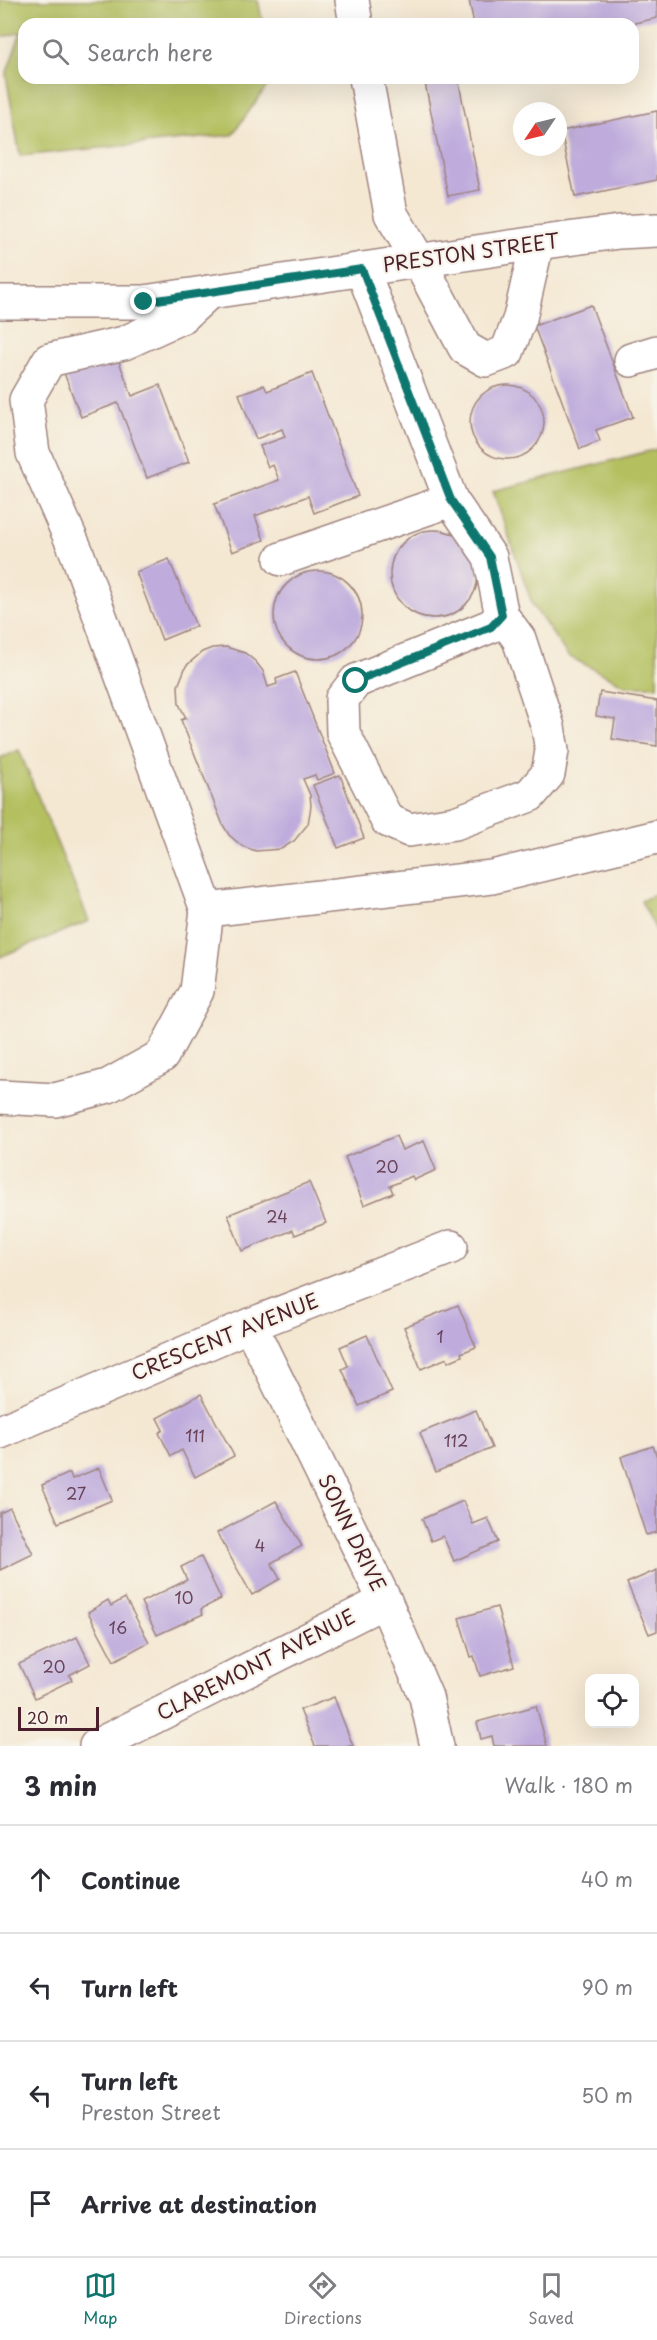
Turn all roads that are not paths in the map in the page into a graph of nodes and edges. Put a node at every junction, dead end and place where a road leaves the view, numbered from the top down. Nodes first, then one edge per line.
1 (352, 0) edge
2 (355, 18) edge
3 (367, 84) edge
4 (657, 230) edge
5 (537, 243) junction
6 (419, 261) junction
7 (362, 269) junction
8 (209, 292) junction
9 (0, 302) edge
10 (451, 500) junction
11 (281, 559) dead end
12 (502, 615) junction
13 (657, 837) edge
14 (207, 910) junction
15 (0, 1097) edge
16 (451, 1247) dead end
17 (250, 1325) junction
18 (0, 1432) edge
19 (385, 1601) junction
20 (96, 1746) edge
21 (437, 1746) edge

1 - 2 street
3 - 6 street
4 - 5 street, PRESTON STREET
5 - 6 street, PRESTON STREET
5 - 6 street
6 - 7 street, PRESTON STREET
7 - 8 street, PRESTON STREET
7 - 10 street
8 - 9 street, PRESTON STREET
8 - 14 street
10 - 11 street
10 - 12 street
12 - 12 street
13 - 14 street
14 - 15 street
16 - 17 street, CRESCENT AVENUE
17 - 18 street, CRESCENT AVENUE
17 - 19 street, SONN DRIVE
19 - 20 street, CLAREMONT AVENUE
19 - 21 street, SONN DRIVE

